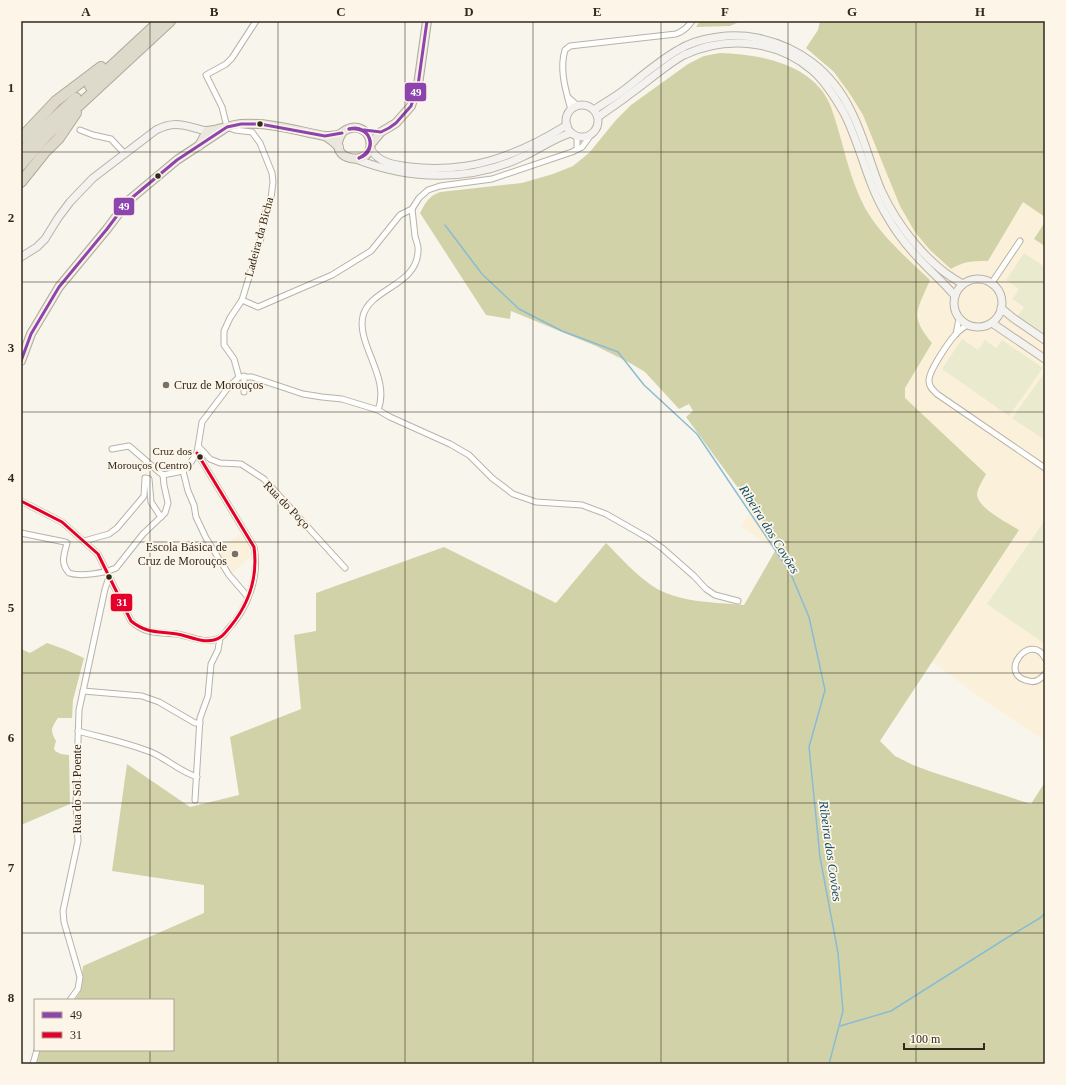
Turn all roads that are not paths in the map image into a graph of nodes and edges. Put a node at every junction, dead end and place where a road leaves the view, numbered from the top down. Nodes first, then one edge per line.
1 (160, 21) edge
2 (170, 21) edge
3 (256, 21) edge
4 (427, 21) edge
5 (692, 21) edge
6 (125, 53) junction
7 (96, 89) junction
8 (567, 97) junction
9 (578, 106) junction
10 (570, 110) junction
11 (594, 110) junction
12 (598, 117) junction
13 (567, 125) junction
14 (228, 127) junction
15 (196, 128) junction
16 (80, 130) dead end
17 (364, 130) junction
18 (208, 131) junction
19 (381, 132) junction
20 (342, 133) junction
21 (574, 135) junction
22 (325, 136) junction
23 (590, 136) junction
24 (21, 138) edge
25 (209, 140) junction
26 (199, 144) junction
27 (370, 146) junction
28 (339, 147) junction
29 (577, 150) junction
30 (21, 152) edge
31 (125, 154) junction
32 (356, 159) junction
33 (21, 165) edge
34 (21, 182) edge
35 (412, 209) junction
36 (1020, 241) dead end
37 (23, 255) edge
38 (963, 284) junction
39 (991, 284) junction
40 (955, 296) junction
41 (242, 300) junction
42 (1001, 308) junction
43 (959, 319) junction
44 (992, 323) junction
45 (968, 325) junction
46 (956, 334) junction
47 (1045, 340) edge
48 (1045, 359) edge
49 (21, 361) edge
50 (242, 376) junction
51 (244, 392) dead end
52 (378, 410) junction
53 (112, 449) dead end
54 (198, 450) junction
55 (1045, 468) edge
56 (183, 471) junction
57 (163, 475) junction
58 (21, 502) edge
59 (161, 517) junction
60 (21, 533) edge
61 (84, 541) junction
62 (345, 568) dead end
63 (106, 571) junction
64 (109, 577) junction
65 (248, 597) junction
66 (738, 601) dead end
67 (220, 638) junction
68 (1042, 653) edge
69 (1045, 658) edge
70 (1045, 674) edge
71 (83, 691) junction
72 (200, 723) junction
73 (78, 731) junction
74 (197, 777) junction
75 (195, 800) dead end
76 (71, 999) edge
77 (37, 1051) edge
78 (33, 1064) edge

1 - 6 highway
2 - 7 highway
3 - 14 street
4 - 19 main road
5 - 8 street
6 - 24 highway
6 - 30 highway
7 - 33 highway
7 - 34 highway
8 - 9 street
8 - 10 street
9 - 10 street
9 - 11 street
10 - 13 street
11 - 12 street
11 - 38 street
12 - 23 street
12 - 40 street
13 - 21 street
13 - 27 street
14 - 18 main road
14 - 22 main road
14 - 25 main road
14 - 41 street, Ladeira da Bicha
15 - 18 street
15 - 26 street
15 - 31 street
16 - 31 street
17 - 19 main road
17 - 20 main road
17 - 27 main road
18 - 25 street
18 - 26 main road
19 - 27 main road
20 - 22 main road
20 - 28 main road
21 - 23 street
21 - 29 street
21 - 32 street
22 - 28 main road
23 - 29 street
25 - 26 main road
26 - 49 main road
27 - 32 main road
28 - 32 main road
29 - 35 street
31 - 37 street
35 - 41 street
35 - 52 street
36 - 39 street
38 - 39 street
38 - 40 street
39 - 42 street
40 - 43 street
41 - 50 street
42 - 44 street
42 - 47 street
43 - 45 street
43 - 46 street
44 - 45 street
44 - 48 street
45 - 46 street
46 - 55 street
50 - 51 street
50 - 52 street
50 - 54 street
52 - 66 street
53 - 57 street
54 - 56 street
54 - 62 street, Rua do Poço
54 - 65 street
56 - 57 street
56 - 65 street
57 - 59 street
58 - 61 street
59 - 61 street
59 - 63 street
60 - 63 street
61 - 63 street
63 - 64 street
64 - 67 street
64 - 71 street, Rua do Sol Poente
65 - 67 street
67 - 72 street
68 - 69 street
68 - 70 street
71 - 72 street
71 - 73 street, Rua do Sol Poente
72 - 74 street
73 - 74 street
73 - 76 street, Rua do Sol Poente
74 - 75 street
77 - 78 street

